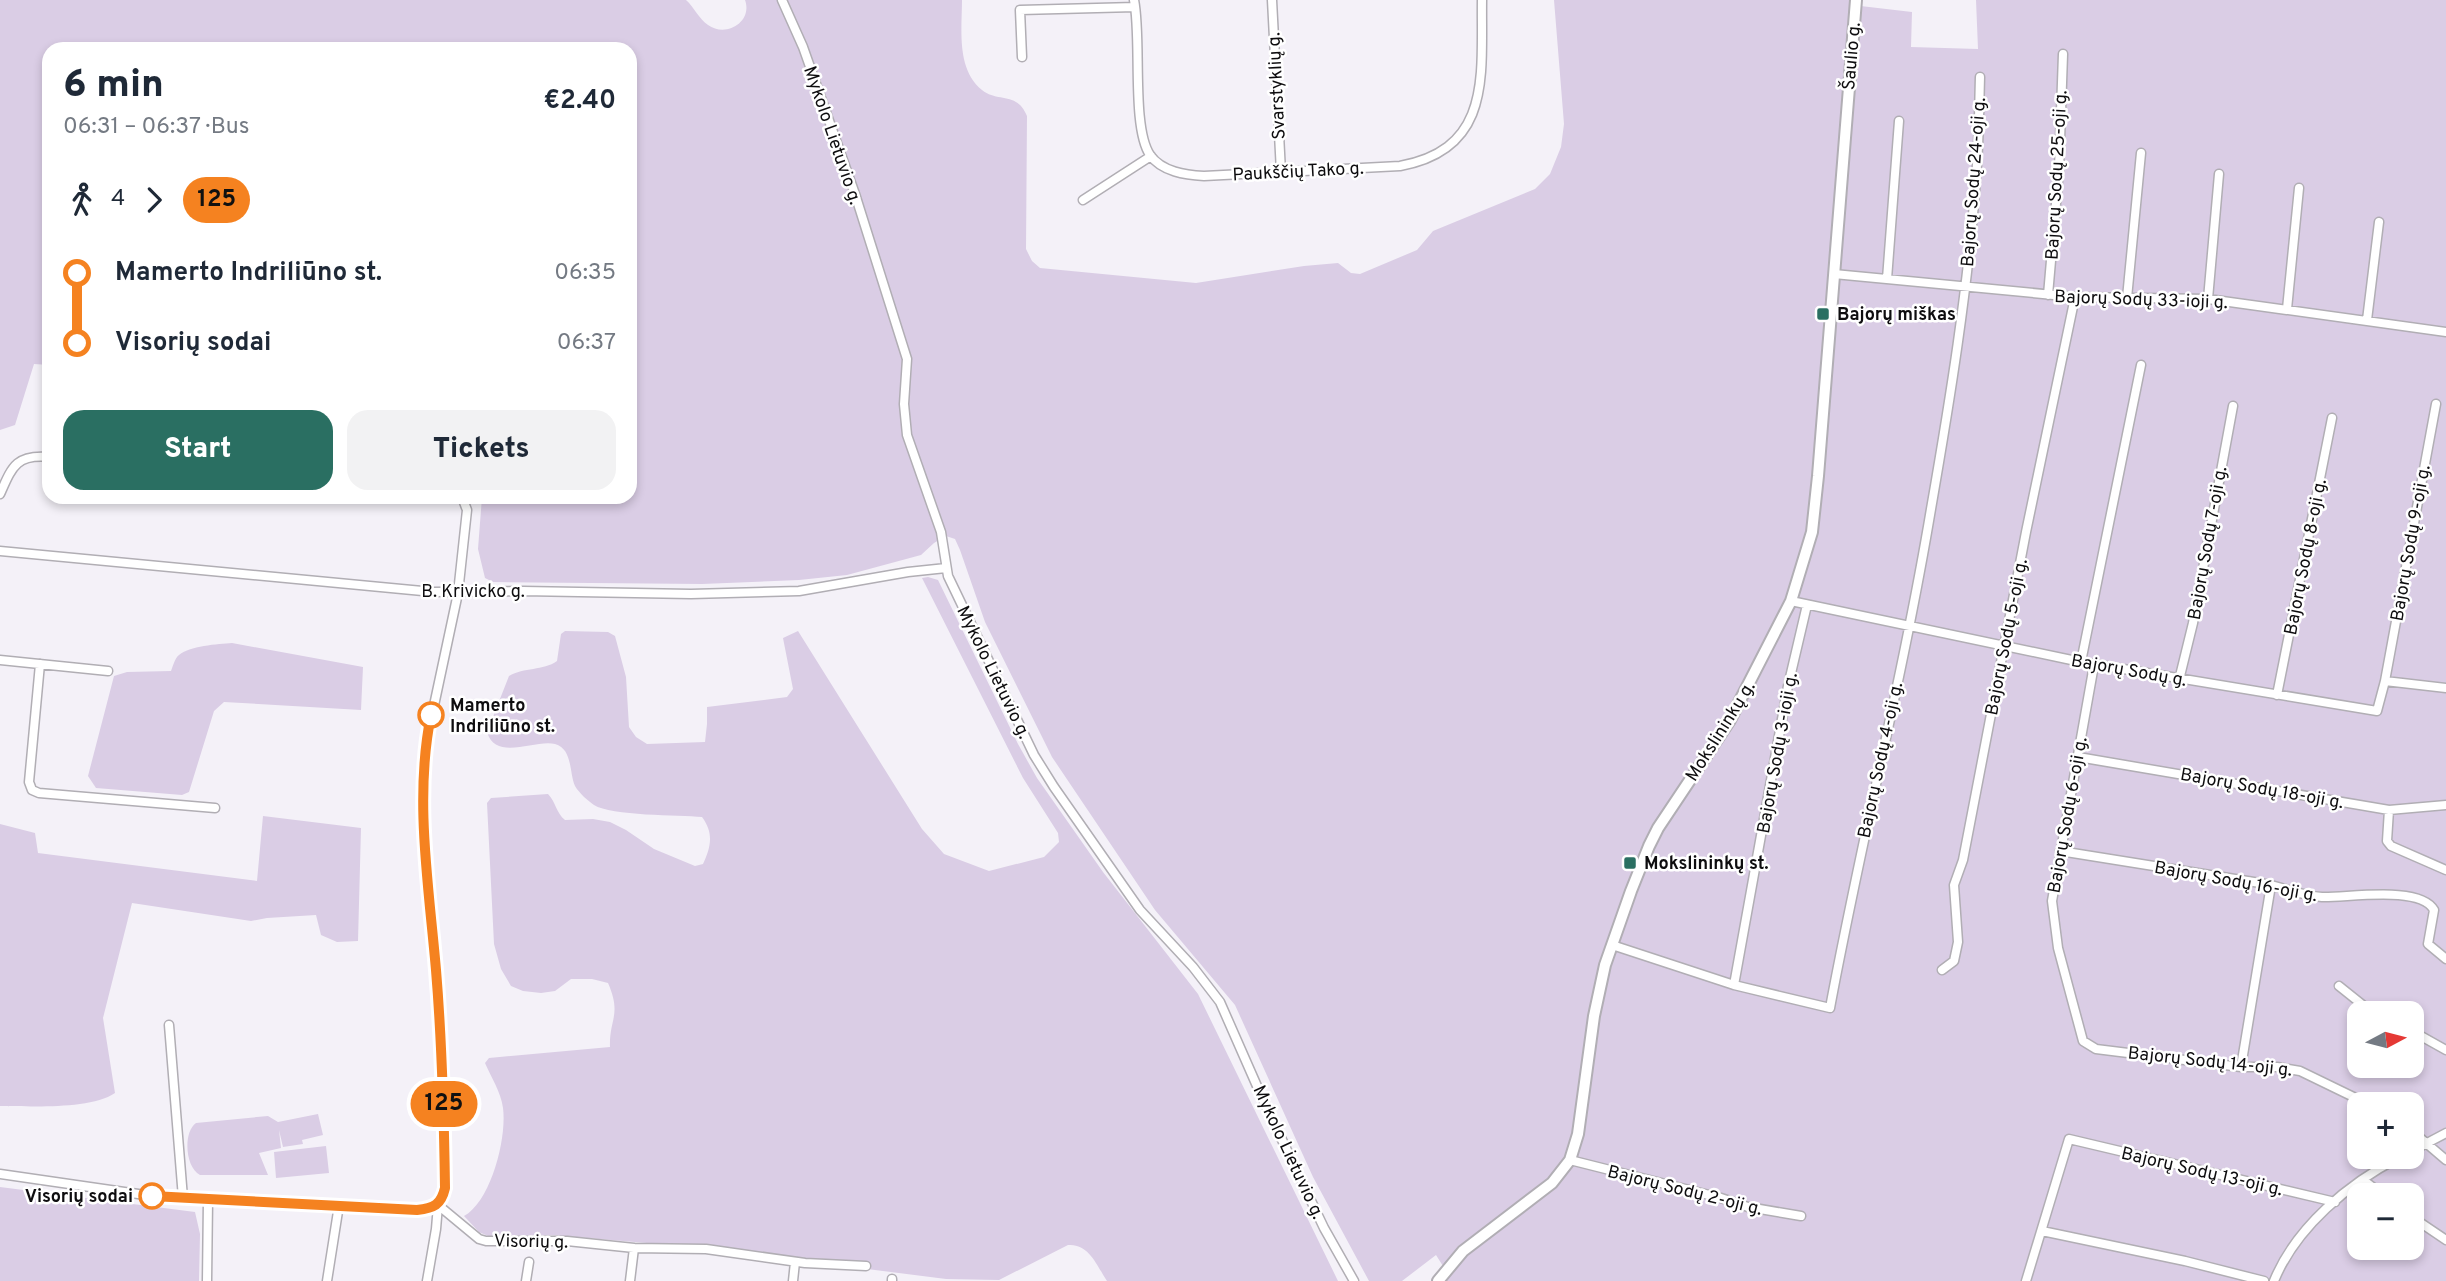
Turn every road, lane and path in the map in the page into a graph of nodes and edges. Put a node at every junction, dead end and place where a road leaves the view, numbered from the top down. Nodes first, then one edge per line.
1 (782, 0) edge
2 (1272, 0) edge
3 (1482, 0) edge
4 (1856, 0) edge
5 (1134, 4) edge
6 (2063, 54) dead end
7 (1022, 57) dead end
8 (1980, 78) dead end
9 (1847, 113) joint
10 (1899, 121) dead end
11 (2141, 153) dead end
12 (1151, 156) junction
13 (1281, 172) junction
14 (2219, 174) dead end
15 (2299, 188) dead end
16 (1083, 200) dead end
17 (2379, 222) dead end
18 (1834, 274) junction
19 (1887, 279) junction
20 (1965, 287) junction
21 (2048, 295) junction
22 (2075, 298) junction
23 (2127, 298) junction
24 (2208, 299) junction
25 (2287, 309) junction
26 (2367, 320) junction
27 (2446, 332) edge
28 (2141, 365) dead end
29 (2435, 404) dead end
30 (2233, 406) dead end
31 (2332, 418) dead end
32 (42, 457) edge
33 (0, 494) edge
34 (465, 504) edge
35 (0, 551) edge
36 (946, 568) junction
37 (458, 593) junction
38 (1791, 601) junction
39 (1807, 605) junction
40 (1909, 626) junction
41 (2005, 646) junction
42 (0, 660) edge
43 (2081, 662) junction
44 (40, 664) junction
45 (2094, 665) junction
46 (108, 671) dead end
47 (2179, 680) junction
48 (2385, 681) junction
49 (2446, 688) edge
50 (2277, 695) junction
51 (2078, 757) junction
52 (2446, 805) edge
53 (215, 808) dead end
54 (2389, 810) junction
55 (2060, 851) junction
56 (2446, 870) edge
57 (2271, 885) junction
58 (1612, 945) junction
59 (2446, 959) edge
60 (1942, 970) dead end
61 (1734, 985) junction
62 (2339, 986) dead end
63 (2358, 1001) edge
64 (169, 1025) dead end
65 (2424, 1038) edge
66 (2086, 1045) joint
67 (2446, 1050) edge
68 (2241, 1067) junction
69 (2347, 1094) edge
70 (2446, 1133) edge
71 (2424, 1141) edge
72 (2428, 1144) junction
73 (2424, 1146) edge
74 (1570, 1160) junction
75 (2446, 1160) edge
76 (2381, 1169) edge
77 (0, 1174) edge
78 (2363, 1180) junction
79 (2367, 1183) edge
80 (183, 1198) junction
81 (208, 1200) junction
82 (2335, 1202) junction
83 (339, 1205) junction
84 (438, 1205) junction
85 (1801, 1216) dead end
86 (2424, 1225) edge
87 (2042, 1231) junction
88 (2446, 1240) edge
89 (634, 1248) junction
90 (529, 1262) dead end
91 (795, 1262) junction
92 (866, 1266) dead end
93 (206, 1281) edge
94 (327, 1281) edge
95 (427, 1281) edge
96 (526, 1281) edge
97 (630, 1281) edge
98 (793, 1281) edge
99 (1353, 1281) edge
100 (1438, 1281) edge
101 (2026, 1281) edge
102 (2264, 1281) edge
103 (2274, 1281) edge

1 - 36 street, Mykolo Lietuvio g.
2 - 13 street, Svarstyklių g.
3 - 13 street, Paukščių Tako g.
4 - 9 street, Šaulio g.
5 - 7 street
5 - 12 street
6 - 21 street, Bajorų Sodų 25-oji g.
8 - 20 street, Bajorų Sodų 24-oji g.
9 - 18 street, Mokslininkų g.
10 - 19 street
11 - 23 street
12 - 13 street, Paukščių Tako g.
12 - 16 street
14 - 24 street
15 - 25 street
17 - 26 street
18 - 19 street, Bajorų Sodų 33-ioji g.
18 - 38 street, Mokslininkų g.
19 - 20 street, Bajorų Sodų 33-ioji g.
20 - 21 street, Bajorų Sodų 33-ioji g.
20 - 40 street, Bajorų Sodų 4-oji g.
21 - 22 street, Bajorų Sodų 33-ioji g.
22 - 23 street, Bajorų Sodų 33-ioji g.
22 - 41 street, Bajorų Sodų 5-oji g.
23 - 24 street, Bajorų Sodų 33-ioji g.
24 - 25 street, Bajorų Sodų 33-ioji g.
25 - 26 street, Bajorų Sodų 33-ioji g.
26 - 27 street, Bajorų Sodų 33-ioji g.
28 - 43 street
29 - 48 street, Bajorų Sodų 9-oji g.
30 - 47 street, Bajorų Sodų 7-oji g.
31 - 50 street, Bajorų Sodų 8-oji g.
32 - 33 street
34 - 37 street
35 - 37 street, B. Krivicko g.
36 - 37 street, B. Krivicko g.
36 - 99 street, Mykolo Lietuvio g.
37 - 84 street
38 - 39 street, Bajorų Sodų g.
38 - 58 street, Mokslininkų g.
39 - 40 street, Bajorų Sodų g.
39 - 61 street, Bajorų Sodų 3-ioji g.
40 - 41 street, Bajorų Sodų g.
40 - 61 street, Bajorų Sodų 4-oji g.
41 - 43 street, Bajorų Sodų g.
41 - 60 street, Bajorų Sodų 5-oji g.
42 - 44 street
43 - 45 street, Bajorų Sodų g.
44 - 46 street
44 - 53 street
45 - 47 street, Bajorų Sodų g.
45 - 51 street, Bajorų Sodų 6-oji g.
47 - 50 street, Bajorų Sodų g.
48 - 49 street
48 - 50 street, Bajorų Sodų g.
51 - 54 street, Bajorų Sodų 18-oji g.
51 - 55 street, Bajorų Sodų 6-oji g.
52 - 54 street, Bajorų Sodų 18-oji g.
54 - 56 street
55 - 57 street, Bajorų Sodų 16-oji g.
55 - 66 street, Bajorų Sodų 6-oji g.
57 - 59 street, Bajorų Sodų 16-oji g.
57 - 68 street
58 - 61 street, Bajorų Sodų 4-oji g.
58 - 74 street, Mokslininkų g.
62 - 63 street
64 - 80 street
65 - 67 street
66 - 68 street, Bajorų Sodų 14-oji g.
68 - 69 street, Bajorų Sodų 14-oji g.
70 - 72 street
71 - 72 street
72 - 73 street
72 - 75 street
74 - 85 street, Bajorų Sodų 2-oji g.
74 - 100 street, Mokslininkų g.
76 - 78 street
77 - 80 street
78 - 79 street
78 - 82 street
80 - 81 street
81 - 83 street
81 - 93 street
82 - 87 street, Bajorų Sodų 13-oji g.
82 - 103 street
83 - 84 street
83 - 94 street
84 - 89 street, Visorių g.
84 - 95 street
86 - 88 street
87 - 101 street
87 - 102 street
89 - 91 street, Visorių g.
89 - 97 street
90 - 96 street
91 - 92 street, Visorių g.
91 - 98 street

